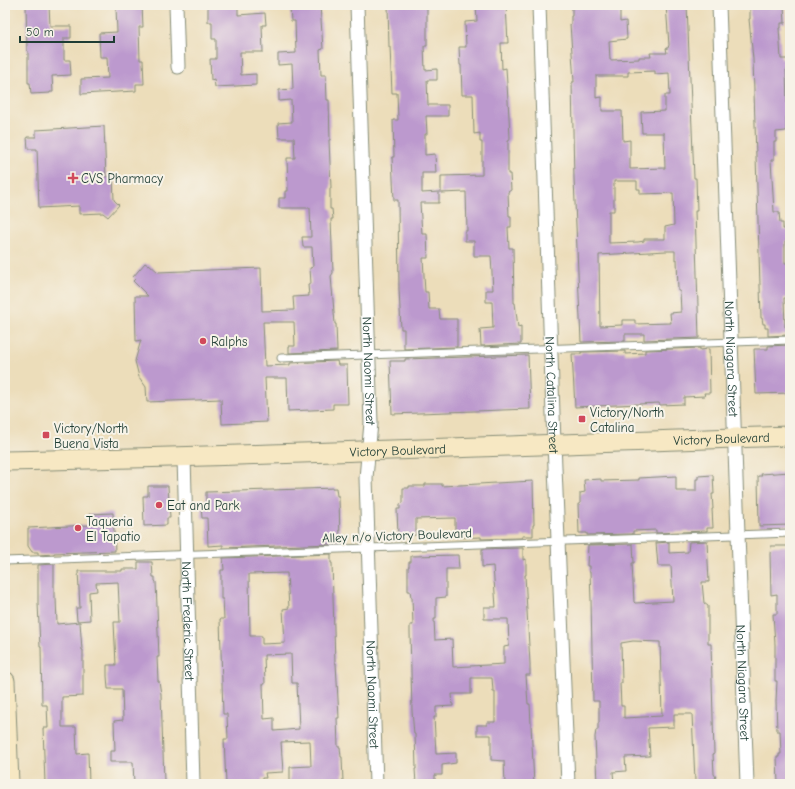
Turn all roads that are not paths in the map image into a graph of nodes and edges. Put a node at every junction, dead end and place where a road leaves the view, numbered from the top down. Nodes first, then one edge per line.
1 (176, 5) edge
2 (357, 5) edge
3 (539, 5) edge
4 (719, 5) edge
5 (178, 67) dead end
6 (790, 340) edge
7 (730, 342) junction
8 (551, 348) junction
9 (369, 354) junction
10 (281, 358) dead end
11 (790, 436) edge
12 (734, 438) junction
13 (554, 443) junction
14 (367, 451) junction
15 (184, 457) junction
16 (5, 461) edge
17 (790, 533) edge
18 (738, 535) junction
19 (558, 541) junction
20 (368, 548) junction
21 (188, 554) junction
22 (5, 561) edge
23 (5, 681) edge
24 (9, 784) edge
25 (194, 784) edge
26 (376, 784) edge
27 (568, 784) edge
28 (747, 784) edge

1 - 5 street
2 - 9 street, North Naomi Street
3 - 8 street, North Catalina Street
4 - 7 street, North Niagara Street
6 - 7 lane
7 - 8 lane
7 - 12 street, North Niagara Street
8 - 9 lane
8 - 13 street, North Catalina Street
9 - 10 lane
9 - 14 street, North Naomi Street
11 - 12 main road, Victory Boulevard
12 - 13 main road, Victory Boulevard
12 - 18 street, North Niagara Street
13 - 14 main road, Victory Boulevard
13 - 19 street, North Catalina Street
14 - 15 main road, Victory Boulevard
14 - 20 street, North Naomi Street
15 - 16 main road, Victory Boulevard
15 - 21 street, North Frederic Street
17 - 18 lane, Alley n/o Victory Boulevard
18 - 19 lane, Alley n/o Victory Boulevard
18 - 28 street, North Niagara Street
19 - 20 lane, Alley n/o Victory Boulevard
19 - 27 street, North Catalina Street
20 - 21 lane, Alley n/o Victory Boulevard
20 - 26 street, North Naomi Street
21 - 22 lane, Alley n/o Victory Boulevard
21 - 25 street, North Frederic Street
23 - 24 main road

